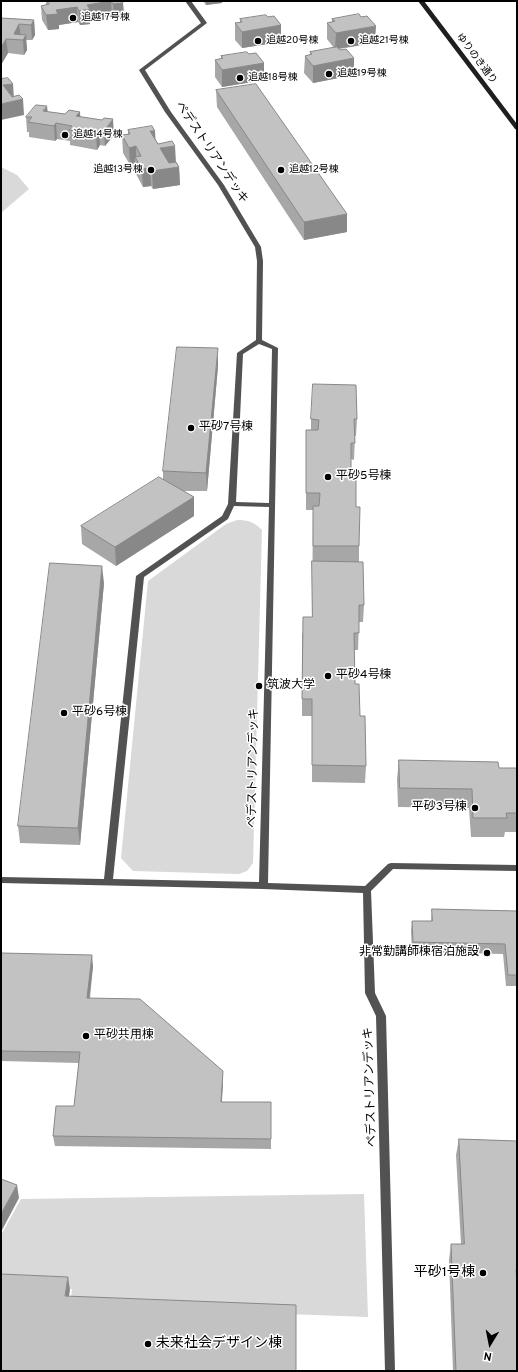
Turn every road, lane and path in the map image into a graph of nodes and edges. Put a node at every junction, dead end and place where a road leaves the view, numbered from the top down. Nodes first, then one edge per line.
1 (188, 1) edge
2 (420, 1) edge
3 (517, 128) edge
4 (259, 341) junction
5 (232, 504) junction
6 (272, 505) junction
7 (517, 868) edge
8 (1, 880) edge
9 (108, 883) junction
10 (263, 886) junction
11 (367, 890) junction
12 (390, 1371) edge

1 - 4 street, ペデストリアンデッキ
2 - 3 street, ゆりのき通り
4 - 5 street
4 - 6 street, ペデストリアンデッキ
5 - 6 street
5 - 9 street
6 - 10 street, ペデストリアンデッキ
7 - 11 street
8 - 9 street
9 - 10 street
10 - 11 street
11 - 12 street, ペデストリアンデッキ

